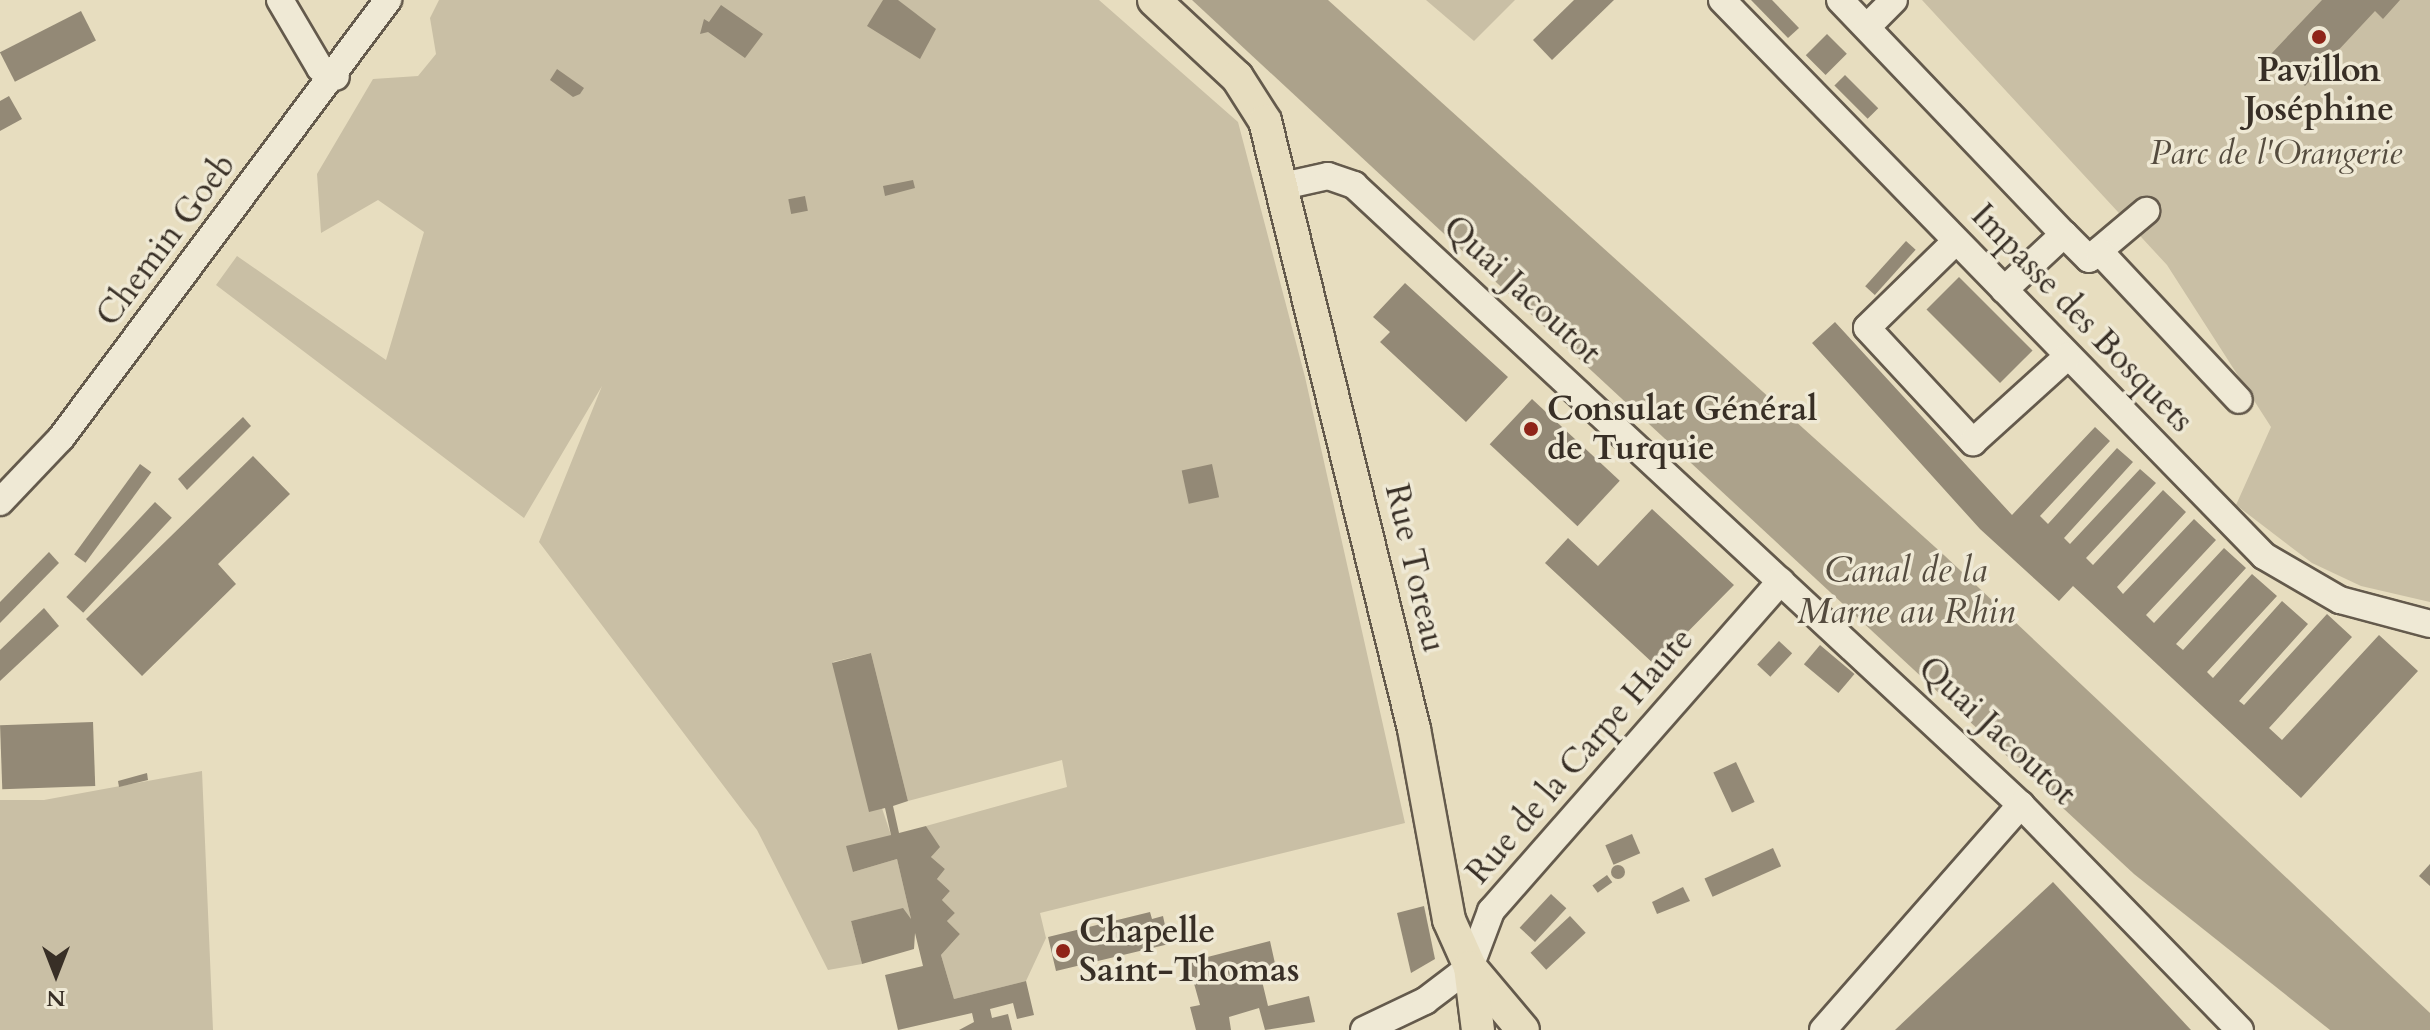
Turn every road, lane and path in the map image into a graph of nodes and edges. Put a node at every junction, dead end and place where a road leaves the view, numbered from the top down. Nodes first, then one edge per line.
1 (280, 0) edge
2 (1154, 0) edge
3 (1722, 0) edge
4 (1840, 0) edge
5 (1894, 0) edge
6 (384, 5) edge
7 (1867, 27) junction
8 (336, 77) junction
9 (1283, 186) junction
10 (2146, 211) dead end
11 (2064, 234) junction
12 (1956, 241) junction
13 (2099, 251) junction
14 (2004, 290) junction
15 (2068, 356) junction
16 (2239, 400) dead end
17 (0, 502) edge
18 (1781, 581) junction
19 (2430, 624) edge
20 (2021, 805) junction
21 (1470, 967) junction
22 (1364, 1030) edge
23 (1478, 1030) edge
24 (1523, 1030) edge
25 (1823, 1030) edge
26 (2240, 1030) edge

1 - 8 street
2 - 9 main road
3 - 12 street, Impasse des Bosquets
4 - 7 street
5 - 7 street
6 - 8 street, Chemin Goeb
7 - 11 street
8 - 17 street, Chemin Goeb
9 - 18 street, Quai Jacoutot
9 - 21 main road, Rue Toreau
10 - 13 street
11 - 13 street
11 - 14 street
12 - 14 street, Impasse des Bosquets
12 - 15 street
13 - 16 street
14 - 15 street, Impasse des Bosquets
15 - 19 street, Impasse des Bosquets
18 - 20 street, Quai Jacoutot
18 - 21 street, Rue de la Carpe Haute
20 - 25 street
20 - 26 street, Quai Jacoutot
21 - 22 street
21 - 23 main road
21 - 24 main road

